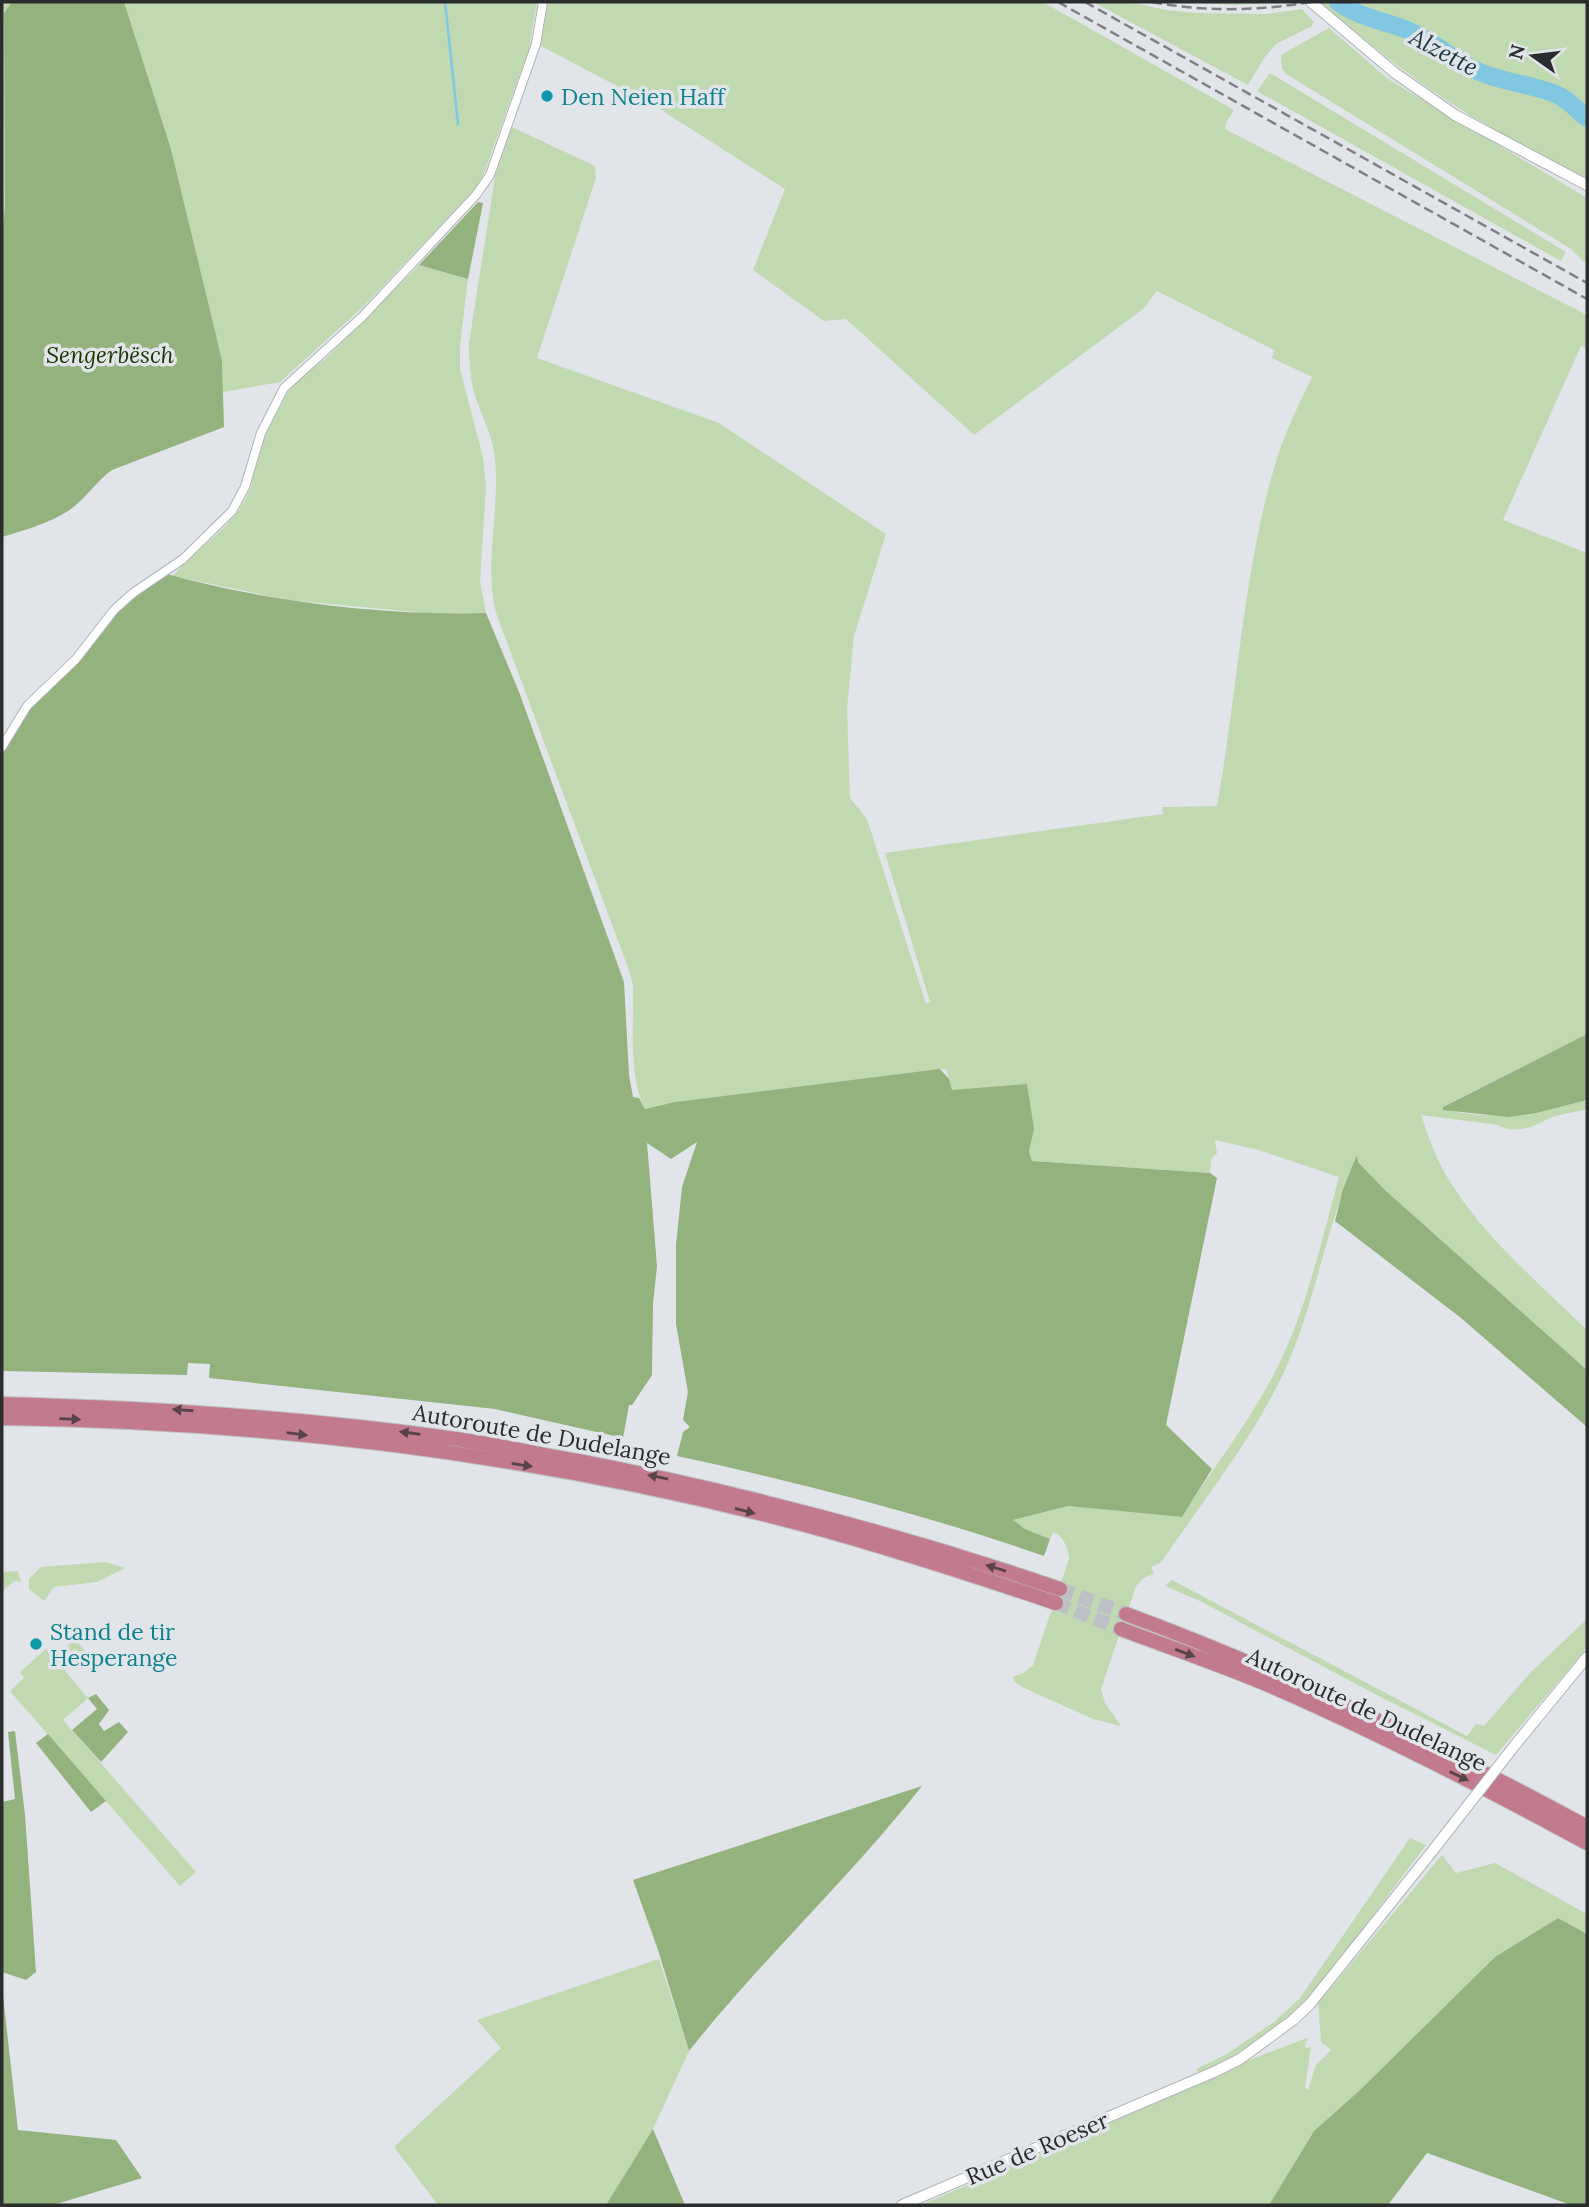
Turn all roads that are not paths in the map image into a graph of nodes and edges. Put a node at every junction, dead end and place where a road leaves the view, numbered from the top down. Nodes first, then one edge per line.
1 (543, 2) edge
2 (1311, 2) edge
3 (1587, 185) edge
4 (2, 747) edge
5 (2, 1404) edge
6 (2, 1418) edge
7 (1126, 1614) tunnel mouth
8 (1121, 1629) tunnel mouth
9 (1587, 1657) edge
10 (1587, 1827) edge
11 (1587, 1843) edge
12 (902, 2205) edge

1 - 4 street
2 - 3 main road
6 -> 5 highway, Autoroute de Dudelange
7 - 10 highway, Autoroute de Dudelange
8 -> 11 highway, Autoroute de Dudelange
9 - 12 main road, Rue de Roeser, bridge

